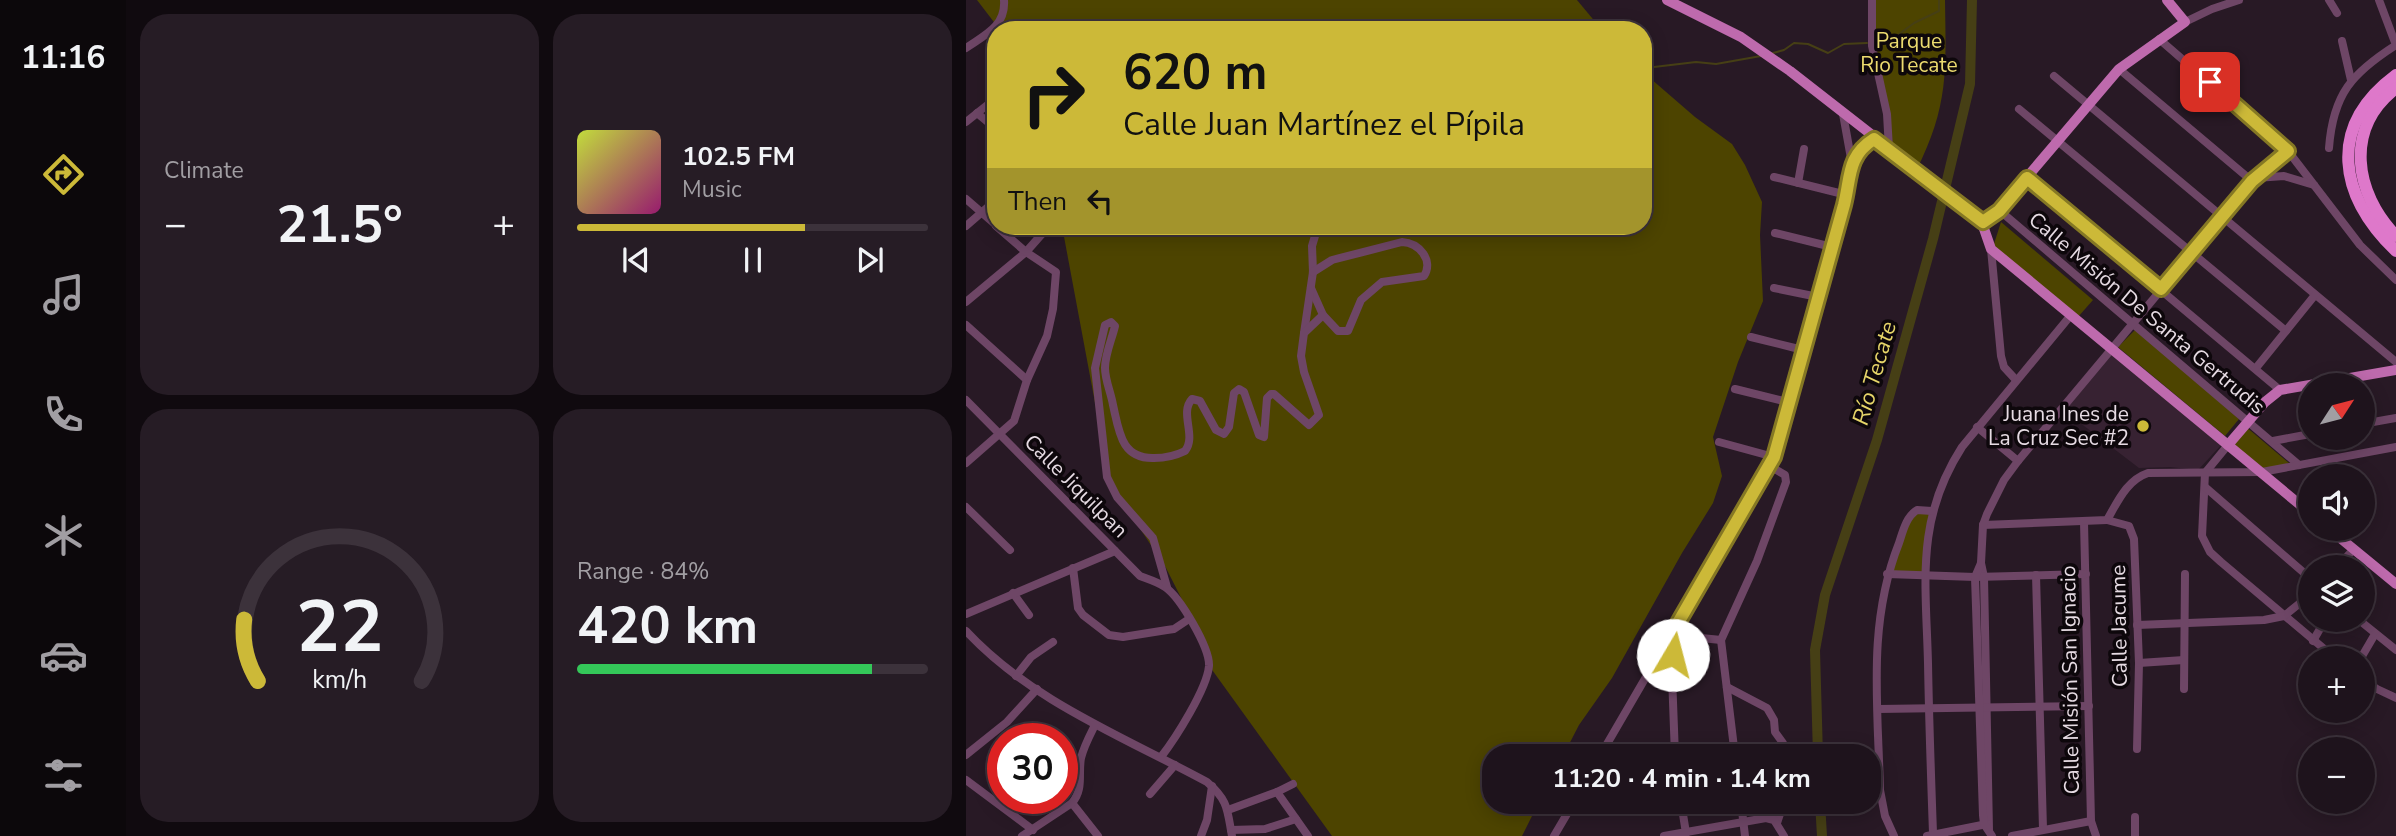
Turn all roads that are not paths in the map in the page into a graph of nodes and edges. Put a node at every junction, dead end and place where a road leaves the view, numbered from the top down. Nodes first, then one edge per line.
1 (1004, 0) edge
2 (1667, 0) edge
3 (1872, 0) edge
4 (2167, 0) edge
5 (2236, 0) edge
6 (2329, 0) edge
7 (2379, 0) edge
8 (2337, 13) dead end
9 (1000, 21) edge
10 (2185, 22) junction
11 (987, 34) edge
12 (2159, 39) junction
13 (2342, 41) dead end
14 (966, 48) edge
15 (2119, 69) junction
16 (2396, 75) edge
17 (2054, 76) dead end
18 (2351, 80) junction
19 (2396, 88) edge
20 (987, 105) edge
21 (2088, 106) junction
22 (2019, 109) dead end
23 (977, 113) junction
24 (1843, 114) junction
25 (987, 121) edge
26 (966, 122) edge
27 (1874, 139) junction
28 (2057, 142) junction
29 (2329, 148) dead end
30 (1804, 149) dead end
31 (1889, 150) junction
32 (2288, 151) junction
33 (1852, 163) junction
34 (1774, 177) dead end
35 (2027, 178) junction
36 (2254, 180) junction
37 (1798, 183) junction
38 (2314, 185) junction
39 (1847, 195) junction
40 (966, 199) edge
41 (987, 208) edge
42 (1999, 211) junction
43 (982, 213) junction
44 (987, 217) edge
45 (2222, 218) junction
46 (1983, 222) junction
47 (966, 226) edge
48 (1775, 233) dead end
49 (1007, 235) edge
50 (1041, 235) edge
51 (1315, 235) edge
52 (2396, 236) edge
53 (1832, 247) junction
54 (1991, 249) junction
55 (2396, 251) edge
56 (1026, 252) junction
57 (2192, 254) junction
58 (1313, 272) junction
59 (2396, 280) edge
60 (1311, 288) junction
61 (1774, 288) dead end
62 (2161, 289) junction
63 (2315, 295) junction
64 (1818, 297) junction
65 (966, 302) edge
66 (1323, 315) junction
67 (2071, 315) junction
68 (2132, 324) junction
69 (966, 325) edge
70 (2286, 331) junction
71 (1304, 333) junction
72 (1751, 337) dead end
73 (2113, 349) junction
74 (1803, 350) junction
75 (2396, 362) edge
76 (2256, 368) junction
77 (2396, 370) edge
78 (1027, 380) junction
79 (2015, 380) junction
80 (1735, 389) dead end
81 (2280, 390) junction
82 (966, 400) edge
83 (1788, 402) junction
84 (2396, 418) edge
85 (2249, 421) junction
86 (2375, 422) edge
87 (1977, 427) junction
88 (999, 434) junction
89 (2298, 437) edge
90 (1719, 442) dead end
91 (2273, 442) junction
92 (2228, 445) junction
93 (2396, 447) edge
94 (1774, 457) junction
95 (2018, 461) junction
96 (966, 463) edge
97 (2298, 464) edge
98 (2299, 464) joint
99 (1770, 466) junction
100 (2262, 472) junction
101 (2205, 473) junction
102 (2204, 487) junction
103 (2298, 503) edge
104 (966, 507) edge
105 (1932, 511) junction
106 (2107, 520) junction
107 (2084, 522) junction
108 (1983, 525) junction
109 (2343, 541) edge
110 (1010, 550) dead end
111 (2353, 550) junction
112 (1115, 551) junction
113 (2348, 555) edge
114 (1073, 568) junction
115 (2298, 568) edge
116 (1887, 574) junction
117 (2086, 574) junction
118 (2185, 574) dead end
119 (2036, 575) junction
120 (1925, 576) junction
121 (1980, 577) junction
122 (2396, 584) edge
123 (1167, 587) junction
124 (1013, 593) junction
125 (2298, 605) edge
126 (966, 614) edge
127 (1029, 615) dead end
128 (2284, 616) junction
129 (1189, 619) junction
130 (2185, 624) junction
131 (2137, 625) junction
132 (966, 631) edge
133 (2318, 632) edge
134 (2373, 632) edge
135 (2375, 634) junction
136 (1673, 635) junction
137 (1721, 640) junction
138 (2313, 640) junction
139 (1053, 642) dead end
140 (2320, 646) edge
141 (2368, 646) edge
142 (2396, 650) edge
143 (2184, 660) junction
144 (2139, 663) junction
145 (1016, 676) junction
146 (1727, 687) junction
147 (1037, 689) junction
148 (2184, 689) dead end
149 (2375, 689) edge
150 (2396, 698) edge
151 (2089, 706) junction
152 (2038, 707) junction
153 (1929, 708) junction
154 (1878, 709) junction
155 (1984, 709) junction
156 (1095, 725) junction
157 (1607, 744) edge
158 (1675, 744) edge
159 (1734, 744) edge
160 (1783, 744) edge
161 (2137, 749) dead end
162 (966, 755) edge
163 (1161, 757) junction
164 (1175, 765) junction
165 (966, 780) edge
166 (1293, 784) dead end
167 (1212, 786) junction
168 (1078, 791) edge
169 (1277, 792) junction
170 (1150, 794) dead end
171 (1228, 810) junction
172 (1078, 811) edge
173 (1056, 814) edge
174 (1567, 814) edge
175 (1683, 814) edge
176 (1742, 814) edge
177 (1780, 814) edge
178 (2135, 817) dead end
179 (1296, 819) junction
180 (2091, 821) junction
181 (1743, 822) junction
182 (1777, 823) junction
183 (1989, 828) edge
184 (2043, 829) junction
185 (1033, 830) junction
186 (1231, 833) edge
187 (1686, 833) edge
188 (1096, 835) edge
189 (1930, 835) edge
190 (1022, 836) edge
191 (1201, 836) edge
192 (1308, 836) edge
193 (1554, 836) edge
194 (1664, 836) edge
195 (1745, 836) edge
196 (1784, 836) edge
197 (1894, 836) edge
198 (2012, 836) edge
199 (2096, 836) edge
200 (2135, 836) edge

1 - 9 street
2 - 24 main road
3 - 31 street
4 - 10 main road
5 - 10 street
6 - 8 street
7 - 18 street
10 - 12 main road
11 - 14 street
12 - 15 main road
12 - 32 street
13 - 18 street
15 - 21 main road
15 - 36 street
16 - 55 highway
17 - 21 street
18 - 29 street
19 - 52 highway
20 - 23 street
21 - 28 main road
21 - 45 street
22 - 28 street
23 - 25 street
23 - 26 street
24 - 27 main road
24 - 33 street
27 - 31 main road
27 - 33 street
28 - 35 main road
28 - 57 street
30 - 37 street
31 - 46 main road
32 - 36 street
32 - 38 street
33 - 39 street
34 - 37 street
35 - 42 main road
35 - 62 street
36 - 38 street
36 - 45 street
37 - 39 street
38 - 59 street
39 - 53 street
40 - 43 street
41 - 43 street
42 - 46 main road
42 - 68 street, Calle Misión De Santa Gertrudis
43 - 44 street
43 - 47 street
45 - 57 street
45 - 63 street
46 - 54 main road
48 - 53 street
49 - 56 street
50 - 56 street
51 - 58 street
53 - 64 street
54 - 67 main road
54 - 79 street
56 - 65 street
56 - 78 street
57 - 62 street
57 - 70 street
58 - 60 street
58 - 66 street
60 - 66 street
60 - 71 street
61 - 64 street
62 - 68 street
62 - 76 street
63 - 70 street
63 - 75 street
64 - 74 street
66 - 71 street
67 - 73 main road
67 - 79 street
68 - 73 street
68 - 85 street, Calle Misión De Santa Gertrudis
69 - 78 street
70 - 76 street
71 - 123 street
72 - 74 street
73 - 92 main road
73 - 95 street
74 - 83 street
76 - 81 street
77 - 81 main road
78 - 88 street
79 - 87 street
80 - 83 street
81 - 85 main road
82 - 88 street, Calle Jiquilpan
83 - 94 street
84 - 86 street
85 - 91 street, Calle Misión De Santa Gertrudis
85 - 92 main road
87 - 95 street
87 - 105 street
88 - 96 street
88 - 112 street, Calle Jiquilpan
89 - 91 street, Calle Misión De Santa Gertrudis
90 - 94 street
91 - 98 street, Calle Misión De Santa Gertrudis
92 - 100 main road
92 - 101 street
93 - 98 street
94 - 99 street
95 - 108 street
97 - 100 street
99 - 136 street
99 - 137 street
100 - 101 street
100 - 103 main road
101 - 102 street
101 - 106 street
102 - 115 street
102 - 128 street
104 - 110 street
105 - 116 street
105 - 120 street
106 - 107 street
106 - 131 street, Calle Jacume
107 - 108 street
107 - 117 street, Calle Misión San Ignacio
108 - 121 street
109 - 111 main road
111 - 113 street
111 - 122 main road
112 - 114 street
112 - 123 street, Calle Jiquilpan
114 - 124 street
114 - 129 street
116 - 120 street
116 - 154 street
117 - 119 street
117 - 151 street, Calle Misión San Ignacio
118 - 130 street
119 - 121 street
119 - 152 street
120 - 121 street
120 - 153 street
121 - 155 street
123 - 129 street
124 - 126 street
124 - 127 street
125 - 128 street
128 - 130 street
128 - 138 street
129 - 163 street
130 - 131 street
130 - 143 street
131 - 144 street, Calle Jacume
132 - 145 street
133 - 138 street
134 - 135 street
135 - 141 street
135 - 142 street
136 - 137 street
136 - 157 street
136 - 158 street
137 - 146 street
138 - 140 street
139 - 145 street
143 - 144 street
143 - 148 street
144 - 161 street, Calle Jacume
145 - 147 street
146 - 159 street
146 - 160 street
147 - 156 street
147 - 162 street
149 - 150 street
151 - 152 street
151 - 180 street, Calle Misión San Ignacio
152 - 155 street
152 - 184 street
153 - 154 street
153 - 155 street
153 - 189 street
154 - 197 street
155 - 183 street
156 - 163 street
156 - 168 street
163 - 164 street
164 - 167 street
164 - 170 street
165 - 185 street
166 - 169 street
167 - 171 street
167 - 191 street
169 - 171 street
169 - 179 street
171 - 186 street
172 - 188 street
173 - 185 street
174 - 193 street
175 - 187 street
176 - 181 street
177 - 182 street
178 - 200 street
179 - 186 street
179 - 192 street
180 - 184 street
180 - 199 street, Calle Misión San Ignacio
181 - 182 street
181 - 187 street
181 - 195 street
182 - 196 street
183 - 189 street
184 - 198 street
185 - 190 street
187 - 194 street

